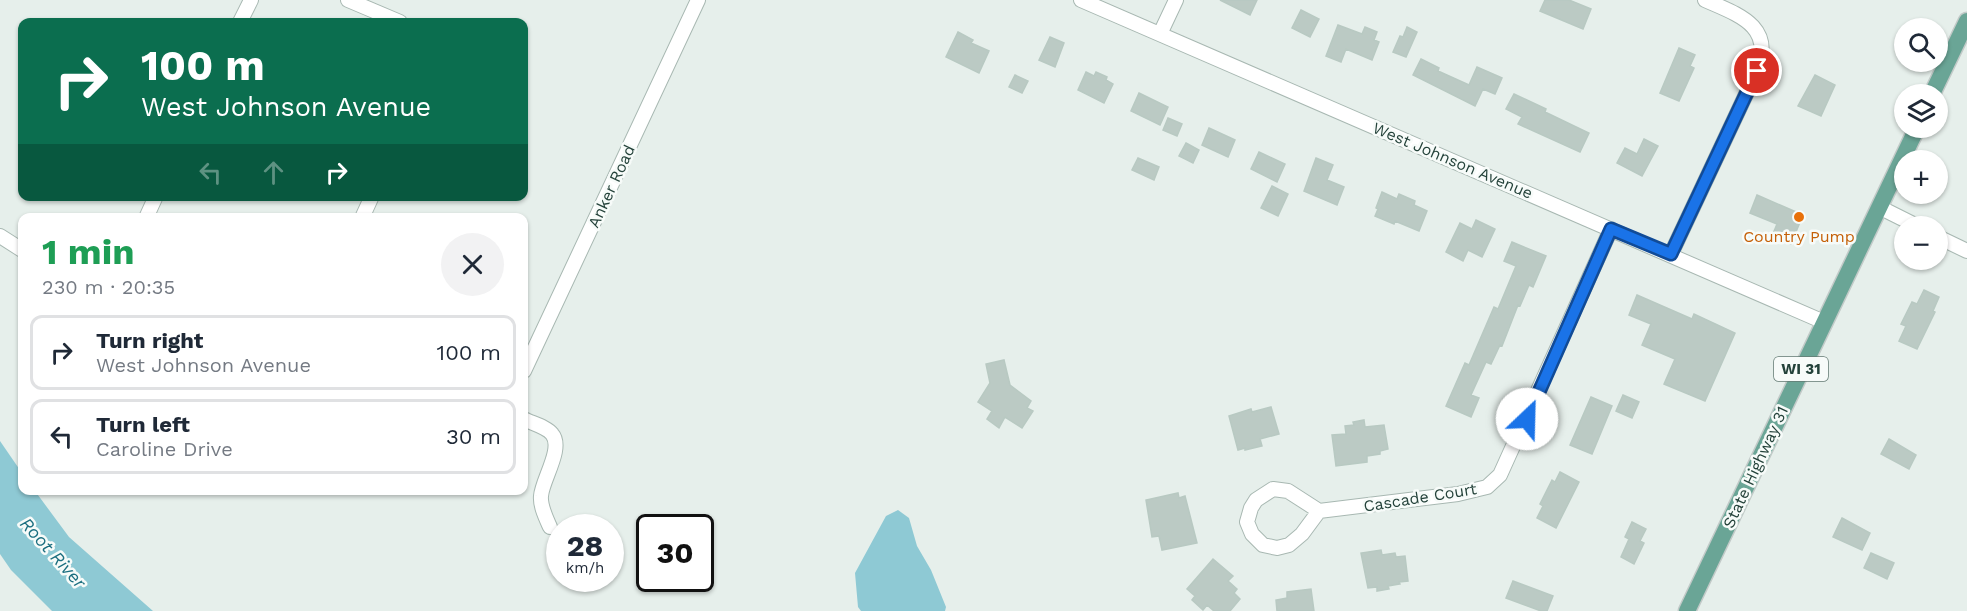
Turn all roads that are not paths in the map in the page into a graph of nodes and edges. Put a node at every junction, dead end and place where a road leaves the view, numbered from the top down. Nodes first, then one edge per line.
1 (250, 0) edge
2 (348, 0) edge
3 (698, 0) edge
4 (1081, 0) edge
5 (1176, 0) edge
6 (1706, 0) edge
7 (242, 18) edge
8 (391, 18) edge
9 (1967, 21) edge
10 (1160, 34) junction
11 (1937, 84) edge
12 (1912, 138) edge
13 (1878, 207) junction
14 (1896, 216) edge
15 (1611, 229) junction
16 (0, 236) edge
17 (1948, 242) edge
18 (18, 247) edge
19 (1967, 251) edge
20 (1671, 254) junction
21 (1824, 322) junction
22 (528, 362) edge
23 (528, 421) edge
24 (1319, 511) junction
25 (546, 518) edge
26 (1687, 611) edge

1 - 7 street
2 - 8 street
3 - 22 street, Anker Road
4 - 10 street, West Johnson Avenue
5 - 10 street
6 - 20 street
9 - 11 main road
10 - 15 street, West Johnson Avenue
12 - 13 main road, State Highway 31 / WI 31
13 - 14 street
13 - 21 main road, State Highway 31 / WI 31
15 - 20 street, West Johnson Avenue
15 - 24 street, Cascade Court
16 - 18 street
17 - 19 street
20 - 21 street, West Johnson Avenue
21 - 26 main road, State Highway 31 / WI 31
23 - 25 street
24 - 24 street

